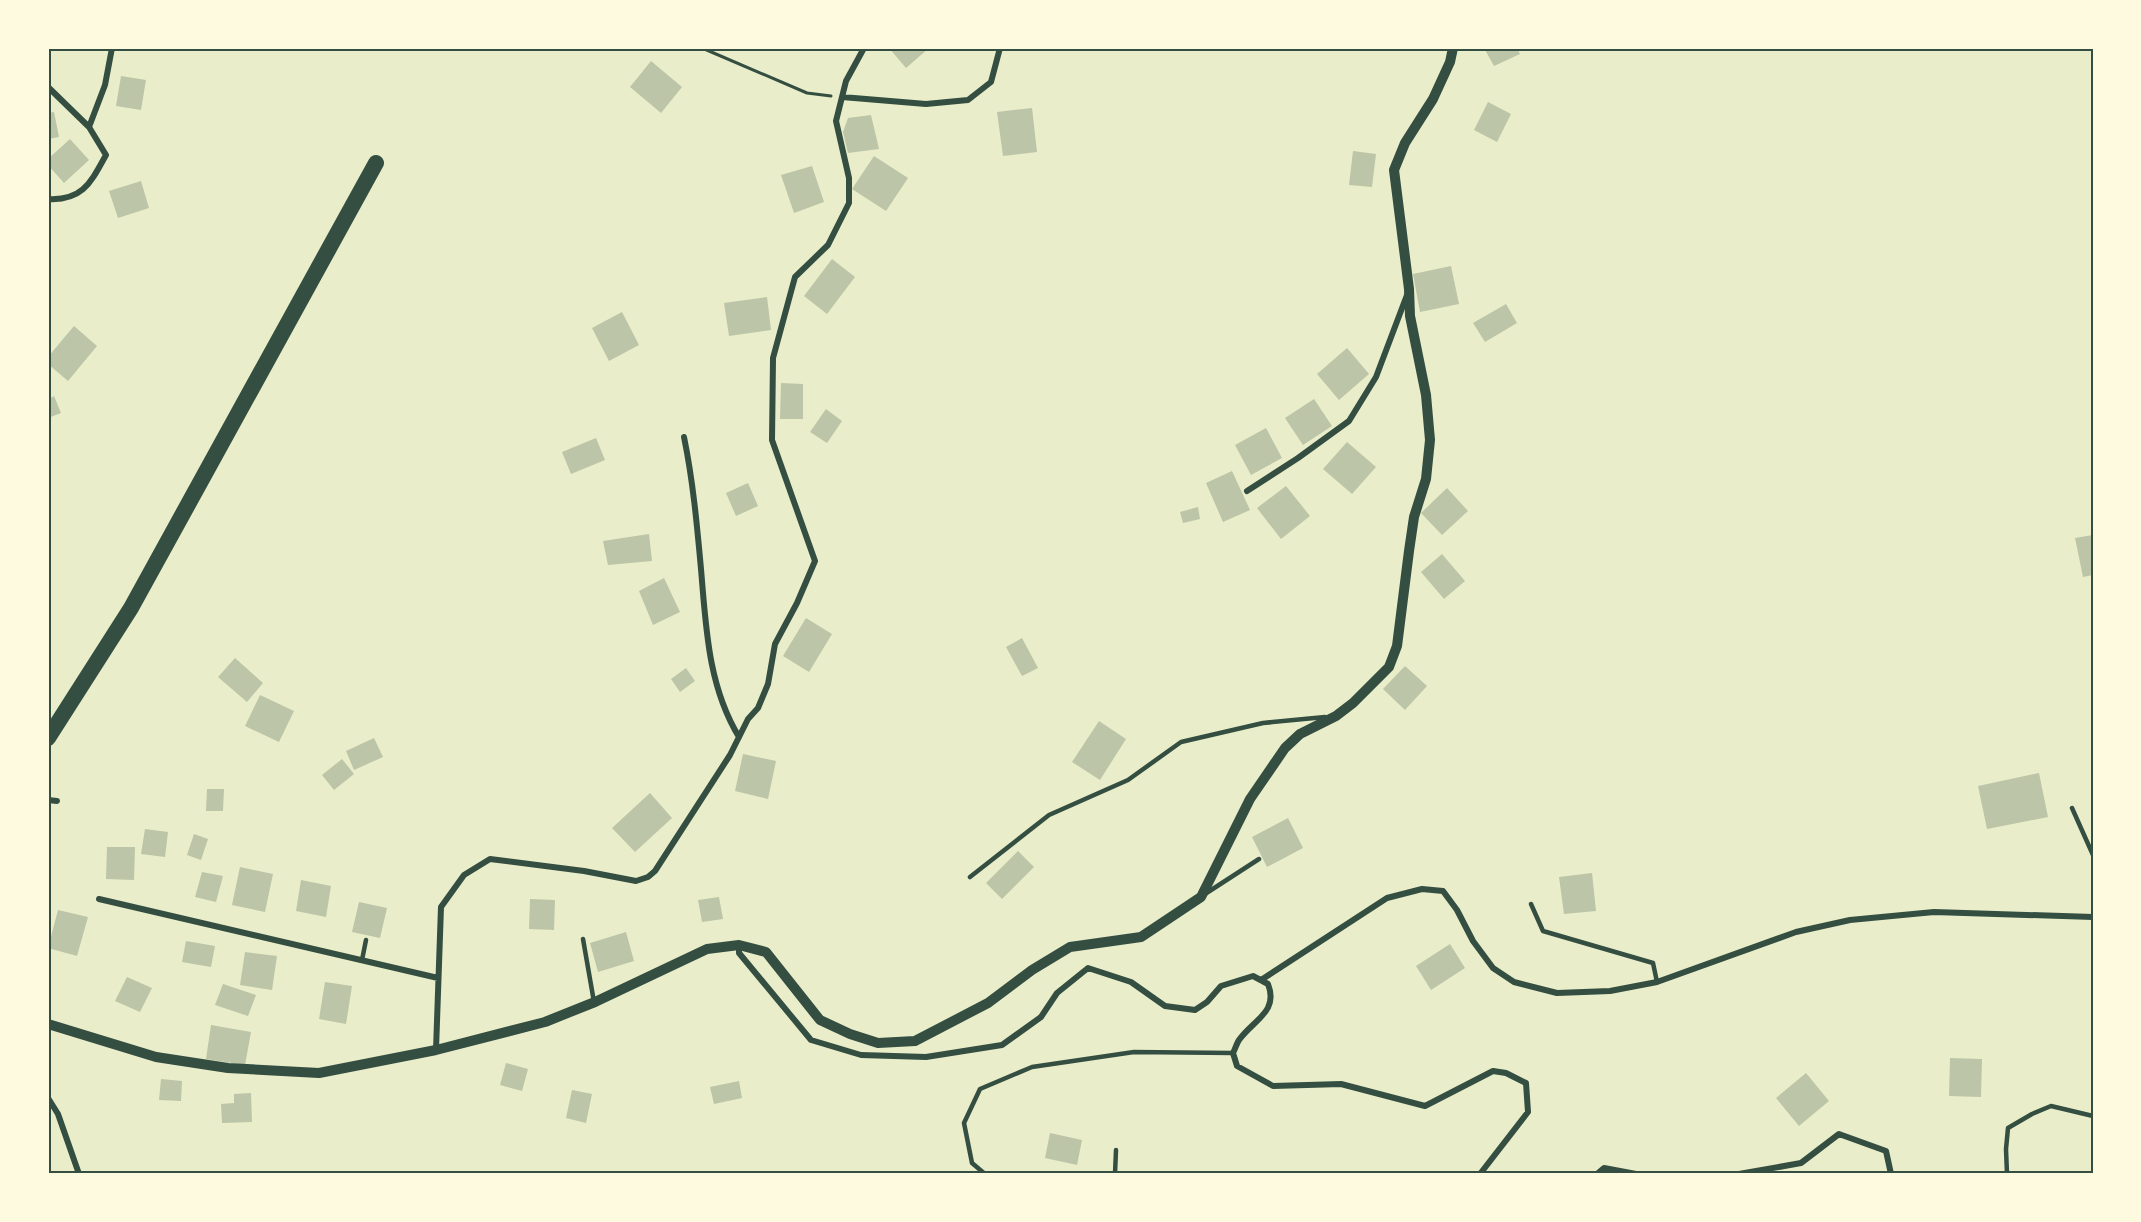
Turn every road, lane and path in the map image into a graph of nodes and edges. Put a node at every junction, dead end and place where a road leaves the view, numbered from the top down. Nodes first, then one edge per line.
1 (112, 48) edge
2 (702, 48) edge
3 (864, 48) edge
4 (1000, 48) edge
5 (1453, 48) edge
6 (48, 87) edge
7 (842, 97) junction
8 (89, 127) junction
9 (376, 163) dead end
10 (48, 199) edge
11 (1409, 289) junction
12 (684, 437) dead end
13 (1247, 491) dead end
14 (1336, 716) junction
15 (739, 737) junction
16 (48, 738) edge
17 (48, 800) edge
18 (57, 801) dead end
19 (2072, 808) dead end
20 (2093, 855) edge
21 (1259, 859) dead end
22 (970, 877) dead end
23 (1201, 897) junction
24 (99, 899) dead end
25 (1531, 904) dead end
26 (2093, 917) edge
27 (583, 939) dead end
28 (366, 940) dead end
29 (739, 945) junction
30 (362, 960) junction
31 (438, 978) junction
32 (1261, 980) junction
33 (1657, 982) junction
34 (595, 1002) junction
35 (48, 1024) edge
36 (436, 1050) junction
37 (1233, 1053) junction
38 (48, 1098) edge
39 (2093, 1116) edge
40 (1116, 1150) dead end
41 (79, 1174) edge
42 (985, 1174) edge
43 (1115, 1174) edge
44 (1480, 1174) edge
45 (1597, 1174) edge
46 (1636, 1174) edge
47 (1738, 1174) edge
48 (1891, 1174) edge
49 (2007, 1174) edge

1 - 8 street
2 - 7 path
3 - 7 street
4 - 7 street
5 - 11 street
6 - 8 street
7 - 15 street
8 - 10 street
9 - 16 highway
11 - 13 street
11 - 14 street
12 - 15 street
14 - 22 lane
14 - 23 street
15 - 31 street
17 - 18 street
19 - 20 lane
21 - 23 lane
23 - 29 street
24 - 30 street
25 - 33 lane
26 - 33 street
27 - 34 lane
28 - 30 lane
29 - 32 street
29 - 34 street
30 - 31 street
31 - 36 street
32 - 33 street
32 - 37 street
34 - 36 street
35 - 36 street
37 - 42 lane
37 - 44 street
38 - 41 street
39 - 49 lane
40 - 43 lane
45 - 46 street
47 - 48 street

